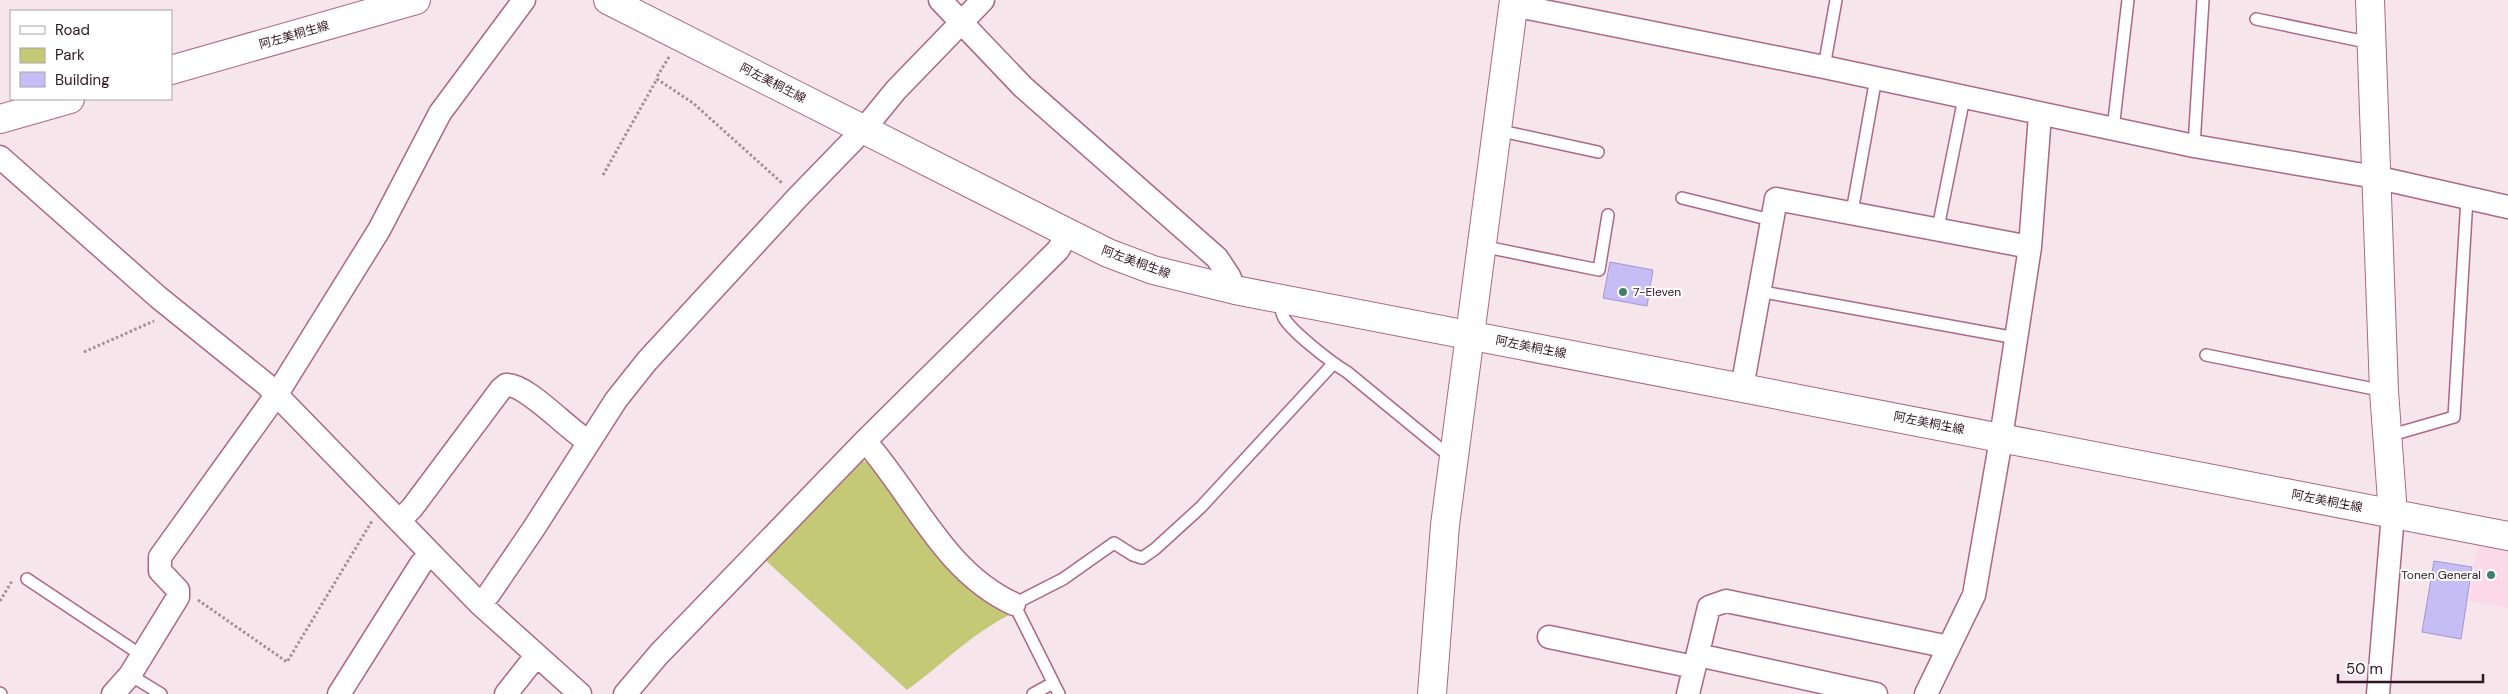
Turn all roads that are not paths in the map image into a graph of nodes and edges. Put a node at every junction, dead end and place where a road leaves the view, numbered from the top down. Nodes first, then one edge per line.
1 (416, 0) edge
2 (524, 0) edge
3 (608, 0) edge
4 (940, 0) edge
5 (983, 0) edge
6 (1836, 0) edge
7 (2128, 0) edge
8 (2203, 0) edge
9 (2370, 0) edge
10 (1508, 2) edge
11 (2256, 19) dead end
12 (961, 23) junction
13 (2371, 43) junction
14 (1824, 67) junction
15 (172, 70) edge
16 (1876, 78) junction
17 (1964, 98) junction
18 (66, 100) edge
19 (2040, 115) junction
20 (0, 118) edge
21 (864, 129) junction
22 (1495, 129) junction
23 (2113, 129) junction
24 (2194, 146) junction
25 (1598, 152) dead end
26 (0, 157) edge
27 (2375, 177) junction
28 (1682, 198) dead end
29 (2467, 198) junction
30 (2508, 207) edge
31 (1852, 212) junction
32 (1608, 214) dead end
33 (1771, 220) junction
34 (1938, 228) junction
35 (1068, 233) junction
36 (1481, 246) junction
37 (2030, 247) junction
38 (1235, 290) junction
39 (1758, 291) junction
40 (1280, 299) junction
41 (1468, 335) junction
42 (2016, 338) junction
43 (2206, 354) dead end
44 (1333, 364) junction
45 (1742, 388) junction
46 (2384, 391) junction
47 (277, 394) junction
48 (2387, 436) junction
49 (2000, 437) junction
50 (865, 441) junction
51 (589, 442) junction
52 (1453, 455) junction
53 (2393, 514) junction
54 (399, 521) junction
55 (2508, 536) edge
56 (431, 554) junction
57 (27, 579) road end
58 (480, 604) junction
59 (1014, 604) junction
60 (1549, 638) dead end
61 (1949, 647) junction
62 (141, 655) junction
63 (536, 656) junction
64 (1696, 661) junction
65 (130, 674) junction
66 (1053, 683) junction
67 (113, 694) edge
68 (161, 694) edge
69 (339, 694) edge
70 (506, 694) edge
71 (580, 694) edge
72 (625, 694) edge
73 (1033, 694) edge
74 (1059, 694) edge
75 (1432, 694) edge
76 (1688, 694) edge
77 (1876, 694) edge
78 (1926, 694) edge
79 (2378, 694) edge

1 - 15 main road, 阿左美桐生線
2 - 47 street
3 - 21 main road, 阿左美桐生線
4 - 12 street
5 - 12 street
6 - 14 lane
7 - 23 lane
8 - 24 lane
9 - 13 main road
10 - 14 street
10 - 22 main road
11 - 13 lane
12 - 21 street
12 - 38 street
13 - 27 main road
14 - 16 street
16 - 17 street
16 - 31 lane
17 - 19 street
17 - 34 lane
18 - 20 main road
19 - 23 street
19 - 37 street
21 - 35 main road, 阿左美桐生線
21 - 51 street
22 - 25 lane
22 - 36 main road
23 - 24 street
24 - 27 street
26 - 47 street
27 - 29 street
27 - 46 main road
28 - 33 lane
29 - 30 street
29 - 48 lane
31 - 33 street
31 - 34 street
32 - 36 lane
33 - 39 street
34 - 37 street
35 - 38 main road, 阿左美桐生線
35 - 50 street
36 - 41 main road
37 - 42 street
38 - 40 main road, 阿左美桐生線
39 - 42 lane
39 - 45 street
40 - 41 main road, 阿左美桐生線
40 - 44 lane
41 - 45 main road, 阿左美桐生線
41 - 52 main road
42 - 49 street
43 - 46 lane
44 - 52 lane
44 - 59 lane
45 - 49 main road, 阿左美桐生線
46 - 48 main road
47 - 54 street
47 - 62 street
48 - 53 main road
49 - 53 main road, 阿左美桐生線
49 - 61 street
50 - 59 street
50 - 72 street
51 - 54 street
51 - 58 street
52 - 75 main road
53 - 55 main road, 阿左美桐生線
53 - 79 street
54 - 56 street
56 - 58 street
56 - 69 street
57 - 62 lane
58 - 63 street
59 - 66 lane
60 - 64 street
61 - 64 street
61 - 78 street
62 - 65 street
63 - 70 street
63 - 71 street
64 - 76 street
64 - 77 street
65 - 67 street
65 - 68 lane
66 - 73 lane
66 - 74 lane

